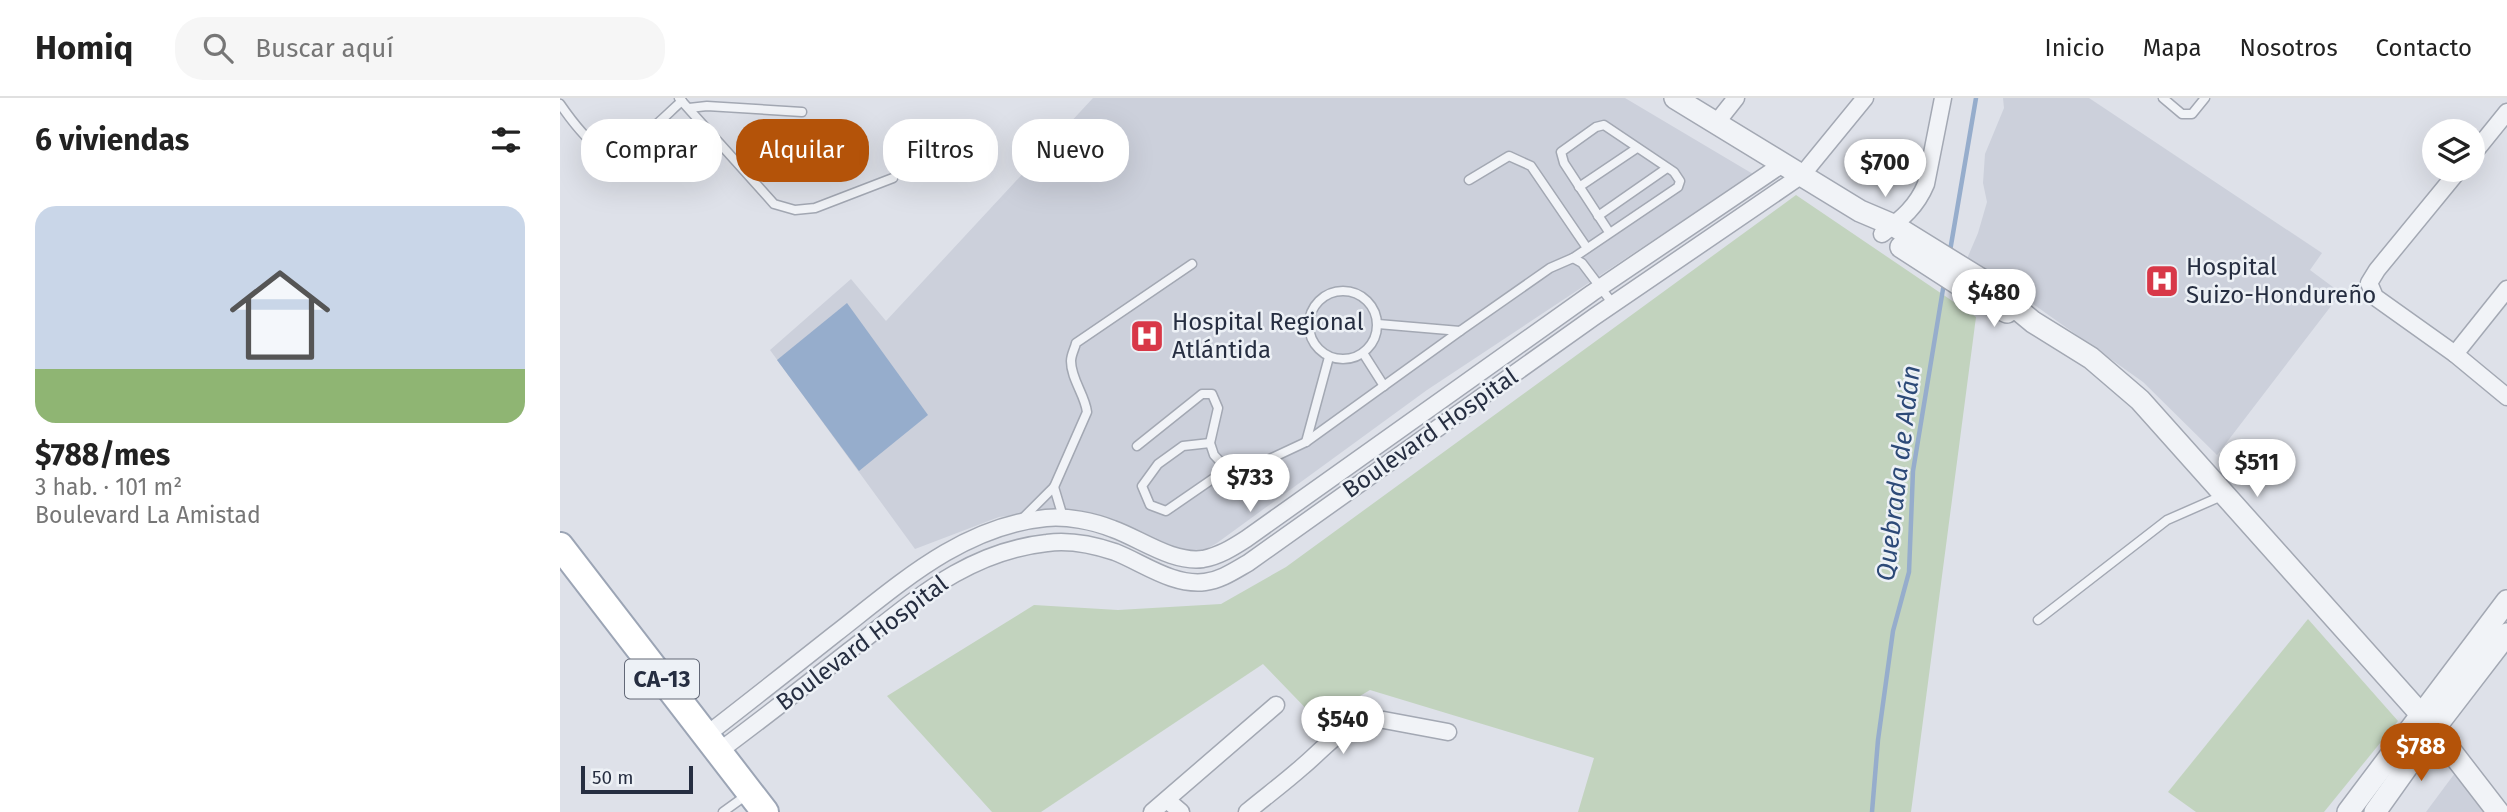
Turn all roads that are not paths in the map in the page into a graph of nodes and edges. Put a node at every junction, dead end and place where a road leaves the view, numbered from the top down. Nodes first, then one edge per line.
1 (1675, 98) edge
2 (1736, 98) edge
3 (1866, 98) edge
4 (1943, 98) edge
5 (2163, 98) edge
6 (2205, 98) edge
7 (681, 99) edge
8 (560, 104) edge
9 (689, 108) junction
10 (802, 112) dead end
11 (2507, 112) edge
12 (1717, 122) junction
13 (2485, 139) edge
14 (1637, 148) junction
15 (1667, 168) junction
16 (1793, 169) junction
17 (1469, 180) dead end
18 (883, 182) edge
19 (2449, 182) edge
20 (1579, 187) junction
21 (1598, 216) junction
22 (1887, 230) junction
23 (1609, 232) junction
24 (1587, 248) junction
25 (1573, 258) junction
26 (1192, 264) dead end
27 (1601, 287) junction
28 (2507, 289) edge
29 (1613, 304) junction
30 (2033, 322) junction
31 (1378, 324) junction
32 (1460, 331) junction
33 (1363, 353) junction
34 (2455, 354) junction
35 (1329, 357) junction
36 (1384, 386) junction
37 (2507, 397) edge
38 (1306, 442) junction
39 (1210, 443) junction
40 (1137, 446) dead end
41 (1227, 469) junction
42 (1054, 487) junction
43 (2225, 495) junction
44 (1063, 519) junction
45 (1017, 524) junction
46 (563, 555) edge
47 (2507, 600) edge
48 (2038, 620) dead end
49 (2507, 635) edge
50 (1276, 705) dead end
51 (2427, 722) junction
52 (1448, 732) dead end
53 (712, 744) junction
54 (1167, 800) junction
55 (757, 802) edge
56 (2507, 802) edge
57 (723, 812) edge
58 (1152, 812) edge
59 (1181, 812) edge
60 (1247, 812) edge
61 (2348, 812) edge
62 (2375, 812) edge
63 (2499, 812) edge

1 - 12 street
2 - 12 street
3 - 16 street
4 - 22 street
5 - 6 lane
7 - 8 lane
7 - 9 lane
9 - 10 lane
9 - 18 lane
11 - 13 street
12 - 16 street
14 - 15 lane
14 - 20 lane
14 - 20 lane
15 - 21 lane
15 - 23 lane
16 - 22 street
16 - 27 street, Boulevard Hospital
16 - 29 street, Boulevard Hospital
17 - 24 lane
19 - 34 street
20 - 21 lane
21 - 23 lane
22 - 30 street
22 - 30 street
23 - 24 lane
24 - 25 lane
25 - 27 lane
25 - 32 lane
26 - 42 lane
27 - 29 lane
27 - 44 street, Boulevard Hospital
28 - 34 street
29 - 53 street, Boulevard Hospital
30 - 43 street
31 - 32 lane
31 - 33 lane
31 - 35 lane
32 - 36 lane
33 - 35 lane
33 - 36 lane
34 - 37 street
35 - 38 lane
36 - 38 lane
38 - 41 lane
39 - 40 lane
39 - 41 lane
39 - 41 lane
42 - 44 lane
42 - 45 lane
43 - 48 lane
43 - 51 street
44 - 45 street, Boulevard Hospital
45 - 53 street, Boulevard Hospital
46 - 53 main road, CA-13
47 - 51 street
49 - 51 street
50 - 54 street
51 - 61 street
51 - 62 street
51 - 63 street
52 - 60 street
53 - 55 main road, CA-13
54 - 58 street
54 - 59 street
55 - 57 lane
56 - 63 street

